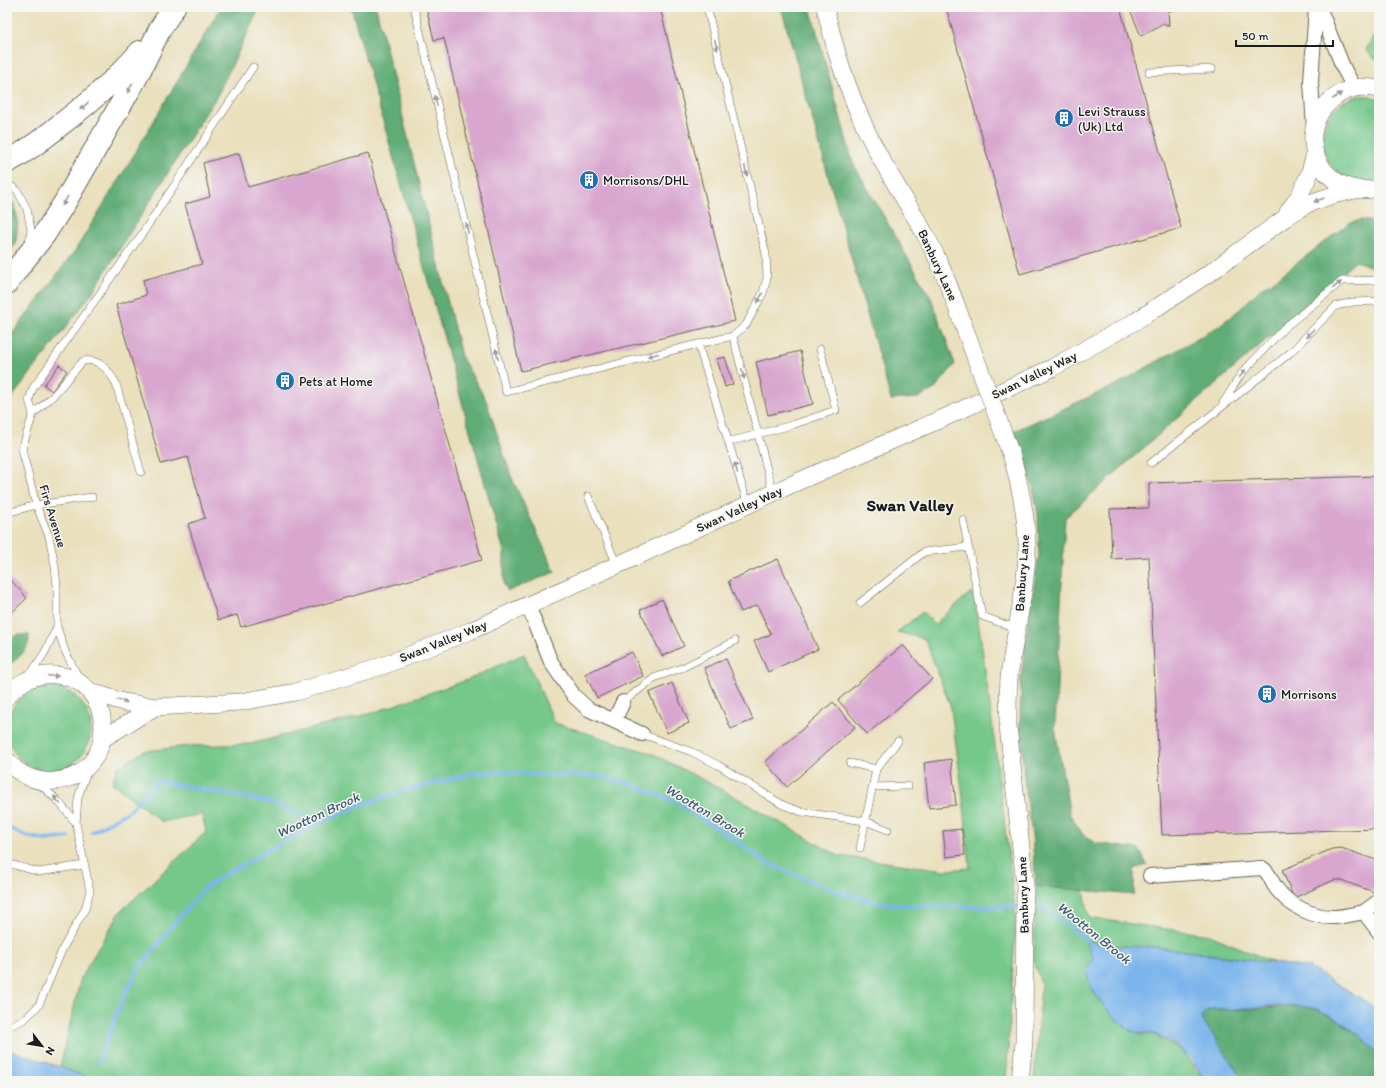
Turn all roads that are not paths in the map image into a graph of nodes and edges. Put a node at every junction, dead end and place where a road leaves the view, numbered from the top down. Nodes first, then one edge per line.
1 (174, 7) edge
2 (414, 7) edge
3 (707, 7) edge
4 (825, 7) edge
5 (1316, 7) edge
6 (1319, 7) edge
7 (160, 28) junction
8 (253, 67) dead end
9 (1212, 69) dead end
10 (1149, 72) dead end
11 (1379, 83) edge
12 (1358, 87) junction
13 (1379, 89) edge
14 (1314, 129) junction
15 (1315, 154) junction
16 (7, 162) edge
17 (7, 183) edge
18 (1379, 188) edge
19 (1356, 190) junction
20 (1285, 218) junction
21 (21, 264) junction
22 (1379, 280) edge
23 (7, 283) edge
24 (1379, 301) edge
25 (733, 336) junction
26 (698, 344) junction
27 (820, 349) dead end
28 (1221, 406) junction
29 (33, 414) junction
30 (758, 434) junction
31 (728, 442) junction
32 (1151, 463) dead end
33 (142, 472) dead end
34 (773, 493) junction
35 (588, 496) dead end
36 (92, 497) dead end
37 (36, 505) junction
38 (748, 505) junction
39 (7, 513) edge
40 (963, 520) dead end
41 (968, 547) junction
42 (617, 565) junction
43 (860, 602) dead end
44 (528, 605) junction
45 (57, 627) junction
46 (1017, 630) junction
47 (735, 641) dead end
48 (26, 681) junction
49 (85, 688) junction
50 (8, 695) edge
51 (623, 702) joint
52 (155, 707) junction
53 (614, 722) junction
54 (642, 734) joint
55 (102, 739) junction
56 (898, 741) dead end
57 (7, 760) edge
58 (850, 763) dead end
59 (88, 765) junction
60 (876, 769) junction
61 (35, 780) junction
62 (908, 786) dead end
63 (872, 787) junction
64 (865, 821) junction
65 (76, 824) junction
66 (888, 830) dead end
67 (860, 848) dead end
68 (7, 865) edge
69 (84, 865) junction
70 (1150, 876) dead end
71 (1379, 901) edge
72 (1364, 912) junction
73 (1379, 932) edge
74 (7, 1026) edge
75 (1020, 1081) edge

1 - 7 highway
26 -> 2 lane
3 -> 25 lane
4 - 46 street, Banbury Lane, bridge
5 - 14 street
6 - 12 street
7 -> 16 highway
7 -> 21 highway
8 - 29 lane
9 - 10 lane
11 - 12 lane
12 - 13 street
14 -> 12 street
14 - 15 street
15 - 19 street
15 - 20 street, Swan Valley Way
17 - 21 lane
18 - 19 street, Swan Valley Way
19 -> 20 street, Swan Valley Way
20 - 34 street, Swan Valley Way
21 - 23 highway
28 -> 22 lane
24 -> 28 lane
25 - 26 lane
25 -> 30 lane
26 - 31 lane
27 - 30 lane
28 - 32 lane
29 - 33 lane
29 - 37 lane, Firs Avenue
30 - 31 lane
30 - 34 lane
38 -> 31 lane
34 - 38 street, Swan Valley Way
35 - 42 lane
36 - 37 lane
37 - 39 lane
37 - 45 lane, Firs Avenue
38 - 42 street, Swan Valley Way
40 - 41 lane
41 - 43 lane
41 - 46 lane
42 - 44 street, Swan Valley Way
44 - 52 street, Swan Valley Way
44 - 53 street
45 - 48 lane, Firs Avenue
45 - 49 lane, Firs Avenue
46 - 75 street, Banbury Lane
47 - 51 lane
48 -> 49 street, Swan Valley Way
48 - 50 street
49 -> 52 street, Swan Valley Way
49 - 55 street
51 - 53 street
52 - 55 street, Swan Valley Way
53 - 54 street
54 - 64 lane
55 - 59 street
56 - 60 lane
57 - 61 street
58 - 60 lane
59 - 61 street
59 - 65 lane
60 - 63 lane
65 -> 61 lane
62 - 63 lane
63 - 64 lane
64 - 66 lane
64 - 67 lane
65 - 69 lane
68 - 69 lane
69 - 74 lane
70 - 72 street
71 - 72 street
72 - 73 street

